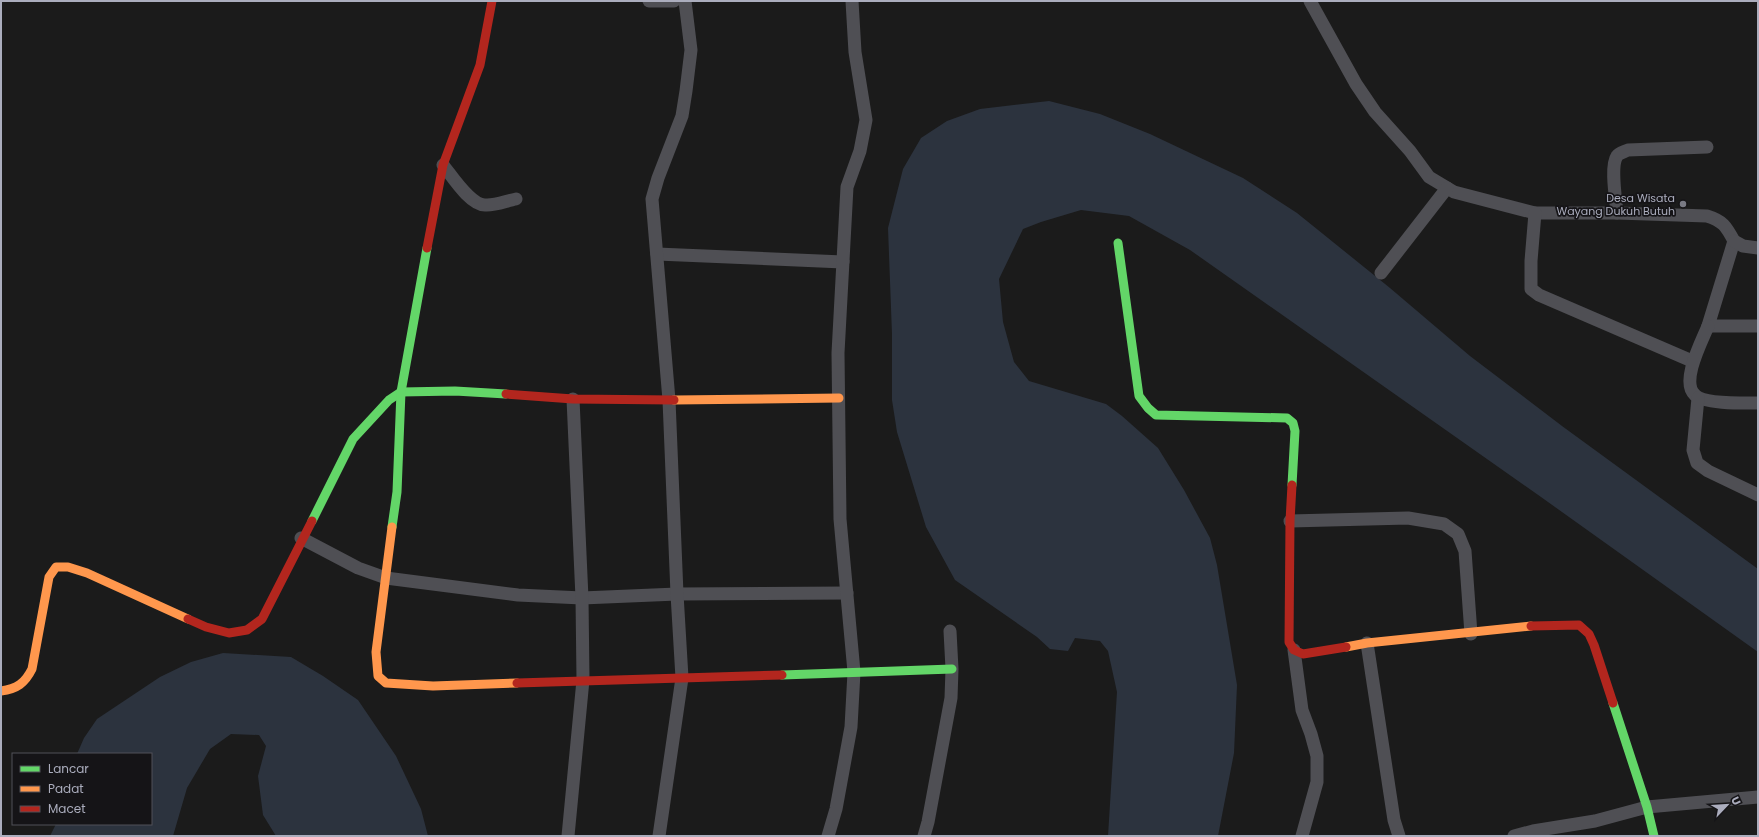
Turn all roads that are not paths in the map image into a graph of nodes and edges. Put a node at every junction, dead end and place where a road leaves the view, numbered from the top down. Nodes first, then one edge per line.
1 (492, 1) edge
2 (649, 1) edge
3 (674, 1) edge
4 (685, 1) edge
5 (852, 1) edge
6 (1310, 1) edge
7 (1707, 148) dead end
8 (443, 165) junction
9 (1447, 188) junction
10 (516, 199) dead end
11 (1617, 213) junction
12 (1535, 214) junction
13 (1734, 241) junction
14 (1118, 244) dead end
15 (1758, 248) edge
16 (657, 254) junction
17 (843, 262) junction
18 (1381, 273) dead end
19 (1708, 326) junction
20 (1758, 326) edge
21 (1692, 361) junction
22 (401, 392) junction
23 (839, 398) junction
24 (1698, 398) junction
25 (573, 399) junction
26 (668, 400) junction
27 (1758, 403) edge
28 (1758, 495) edge
29 (1290, 521) junction
30 (302, 538) junction
31 (386, 578) junction
32 (847, 593) junction
33 (677, 594) junction
34 (582, 598) junction
35 (950, 632) dead end
36 (1472, 634) junction
37 (1367, 643) junction
38 (1294, 650) junction
39 (952, 669) junction
40 (854, 672) junction
41 (682, 678) junction
42 (583, 680) junction
43 (1, 691) edge
44 (1758, 796) edge
45 (1647, 808) junction
46 (568, 836) edge
47 (659, 836) edge
48 (828, 836) edge
49 (924, 836) edge
50 (1302, 836) edge
51 (1399, 836) edge
52 (1514, 836) edge
53 (1654, 836) edge

1 - 8 street
2 - 3 street
4 - 16 street
5 - 17 street
6 - 9 street
7 - 11 street
8 - 10 street
8 - 22 street
9 - 12 street
9 - 18 street
11 - 12 street
11 - 13 street
12 - 21 street
13 - 15 street
13 - 19 street
14 - 29 street
16 - 17 street
16 - 26 street
17 - 23 street
19 - 20 street
19 - 21 street
21 - 24 street
22 - 25 street
22 - 30 street
22 - 31 street
23 - 26 street
23 - 32 street
24 - 27 street
24 - 28 street
25 - 26 street
25 - 34 street
26 - 33 street
29 - 36 street
29 - 38 street
30 - 31 street
30 - 43 street
31 - 34 street
31 - 42 street
32 - 33 street
32 - 40 street
33 - 34 street
33 - 41 street
34 - 42 street
35 - 39 street
36 - 37 street
36 - 45 street
37 - 38 street
37 - 51 street
38 - 50 street
39 - 40 street
39 - 49 street
40 - 41 street
40 - 48 street
41 - 42 street
41 - 47 street
42 - 46 street
44 - 45 street
45 - 52 street
45 - 53 street

